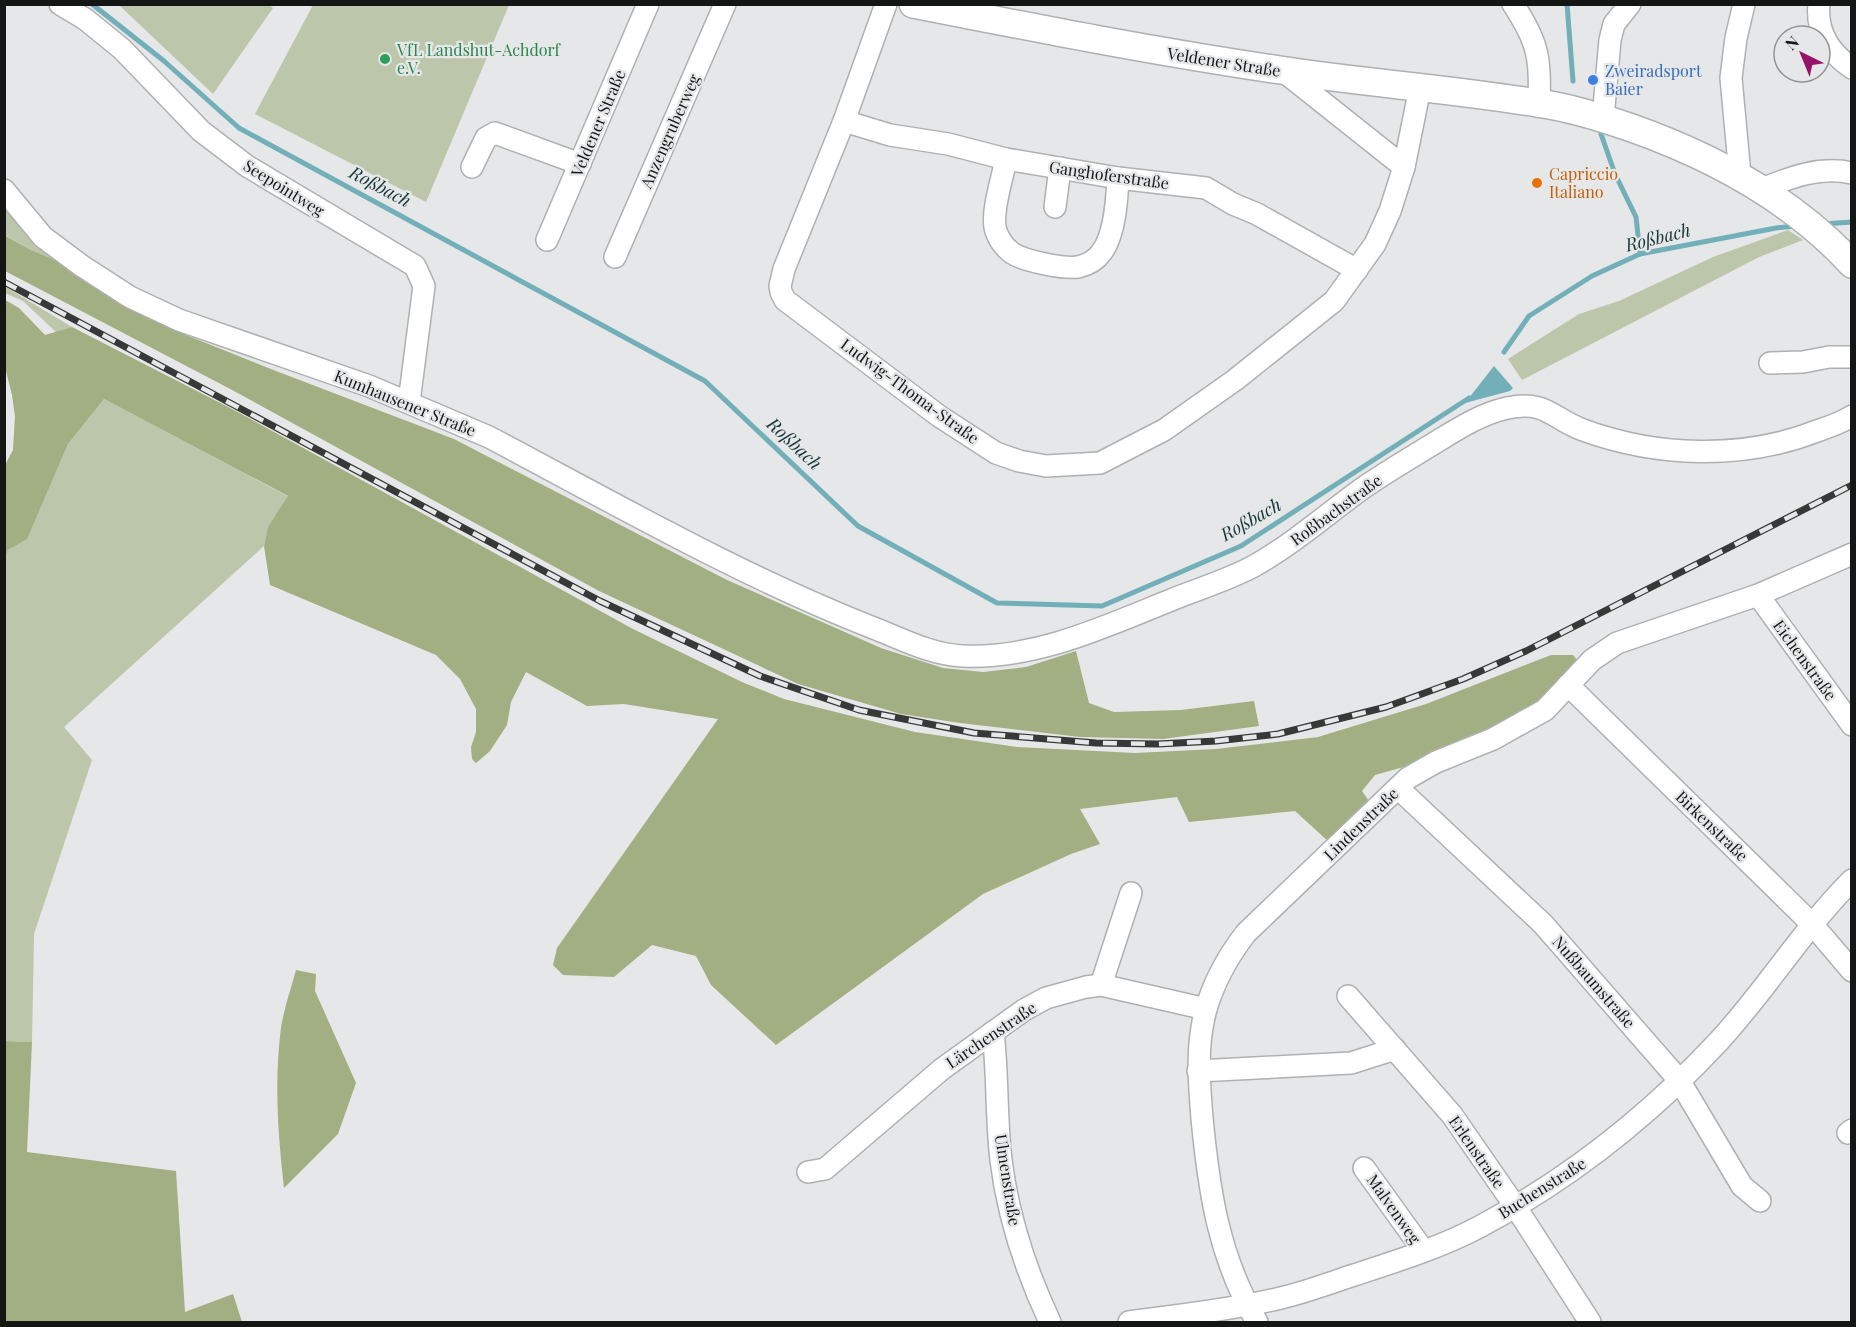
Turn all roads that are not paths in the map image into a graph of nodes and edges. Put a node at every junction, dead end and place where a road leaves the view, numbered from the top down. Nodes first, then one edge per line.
1 (60, 4) edge
2 (648, 4) edge
3 (725, 4) edge
4 (886, 4) edge
5 (913, 4) edge
6 (1513, 4) edge
7 (1630, 4) edge
8 (1744, 4) edge
9 (1819, 4) edge
10 (1851, 68) edge
11 (1282, 70) junction
12 (1420, 88) junction
13 (1539, 103) junction
14 (1603, 118) junction
15 (844, 121) junction
16 (1006, 159) junction
17 (580, 164) junction
18 (472, 166) dead end
19 (1404, 167) junction
20 (1060, 168) junction
21 (1851, 173) edge
22 (1118, 178) junction
23 (1761, 189) junction
24 (4, 190) edge
25 (1055, 207) dead end
26 (547, 240) dead end
27 (615, 257) dead end
28 (1847, 259) edge
29 (1357, 270) junction
30 (1851, 357) edge
31 (1770, 363) dead end
32 (409, 402) junction
33 (1851, 416) edge
34 (1851, 555) edge
35 (1758, 595) junction
36 (820, 605) joint
37 (1568, 685) junction
38 (1851, 725) edge
39 (1398, 788) junction
40 (1851, 880) edge
41 (1131, 893) dead end
42 (1812, 924) junction
43 (1851, 971) edge
44 (1101, 985) junction
45 (1348, 996) dead end
46 (1206, 1009) junction
47 (993, 1032) junction
48 (1395, 1049) junction
49 (1198, 1071) junction
50 (1679, 1080) junction
51 (1364, 1168) dead end
52 (808, 1172) dead end
53 (1760, 1201) dead end
54 (1515, 1206) junction
55 (1423, 1250) junction
56 (1246, 1304) junction
57 (1050, 1323) edge
58 (1129, 1323) edge
59 (1257, 1323) edge
60 (1590, 1323) edge

1 - 32 street, Seepointweg
2 - 17 street, Veldener Straße
3 - 27 street, Anzengruberweg
4 - 15 street, Ludwig-Thoma-Straße
5 - 11 main road, Veldener Straße
6 - 13 street
7 - 14 street
8 - 23 street
9 - 10 street
11 - 12 main road, Veldener Straße
11 - 19 street
12 - 13 main road, Veldener Straße
12 - 19 street, Ludwig-Thoma-Straße
13 - 14 main road, Veldener Straße
14 - 23 main road, Veldener Straße
15 - 16 street, Ganghoferstraße
15 - 29 street, Ludwig-Thoma-Straße
16 - 20 street, Ganghoferstraße
16 - 22 street
17 - 18 street
17 - 26 street, Veldener Straße
19 - 29 street, Ludwig-Thoma-Straße
20 - 22 street, Ganghoferstraße
20 - 25 street
21 - 23 street
22 - 29 street, Ganghoferstraße
23 - 28 main road, Veldener Straße
24 - 32 street, Kumhausener Straße
30 - 31 street
32 - 36 street, Kumhausener Straße
33 - 36 street, Roßbachstraße
34 - 35 street, Lindenstraße
35 - 37 street, Lindenstraße
35 - 38 street, Eichenstraße
37 - 39 street, Lindenstraße
37 - 42 street, Birkenstraße
39 - 46 street, Lindenstraße
39 - 50 street, Nußbaumstraße
40 - 42 street, Buchenstraße
41 - 44 street
42 - 43 street, Birkenstraße
42 - 50 street, Buchenstraße
44 - 46 street, Lärchenstraße
44 - 47 street, Lärchenstraße
45 - 48 street, Erlenstraße
46 - 49 street, Lindenstraße
47 - 52 street, Lärchenstraße
47 - 57 street, Ulmenstraße
48 - 49 street
48 - 54 street, Erlenstraße
49 - 56 street, Lindenstraße
50 - 53 street, Nußbaumstraße
50 - 54 street, Buchenstraße
51 - 55 street, Malvenweg
54 - 55 street, Buchenstraße
54 - 60 street, Erlenstraße
55 - 56 street, Buchenstraße
56 - 58 street, Buchenstraße
56 - 59 street, Lindenstraße

